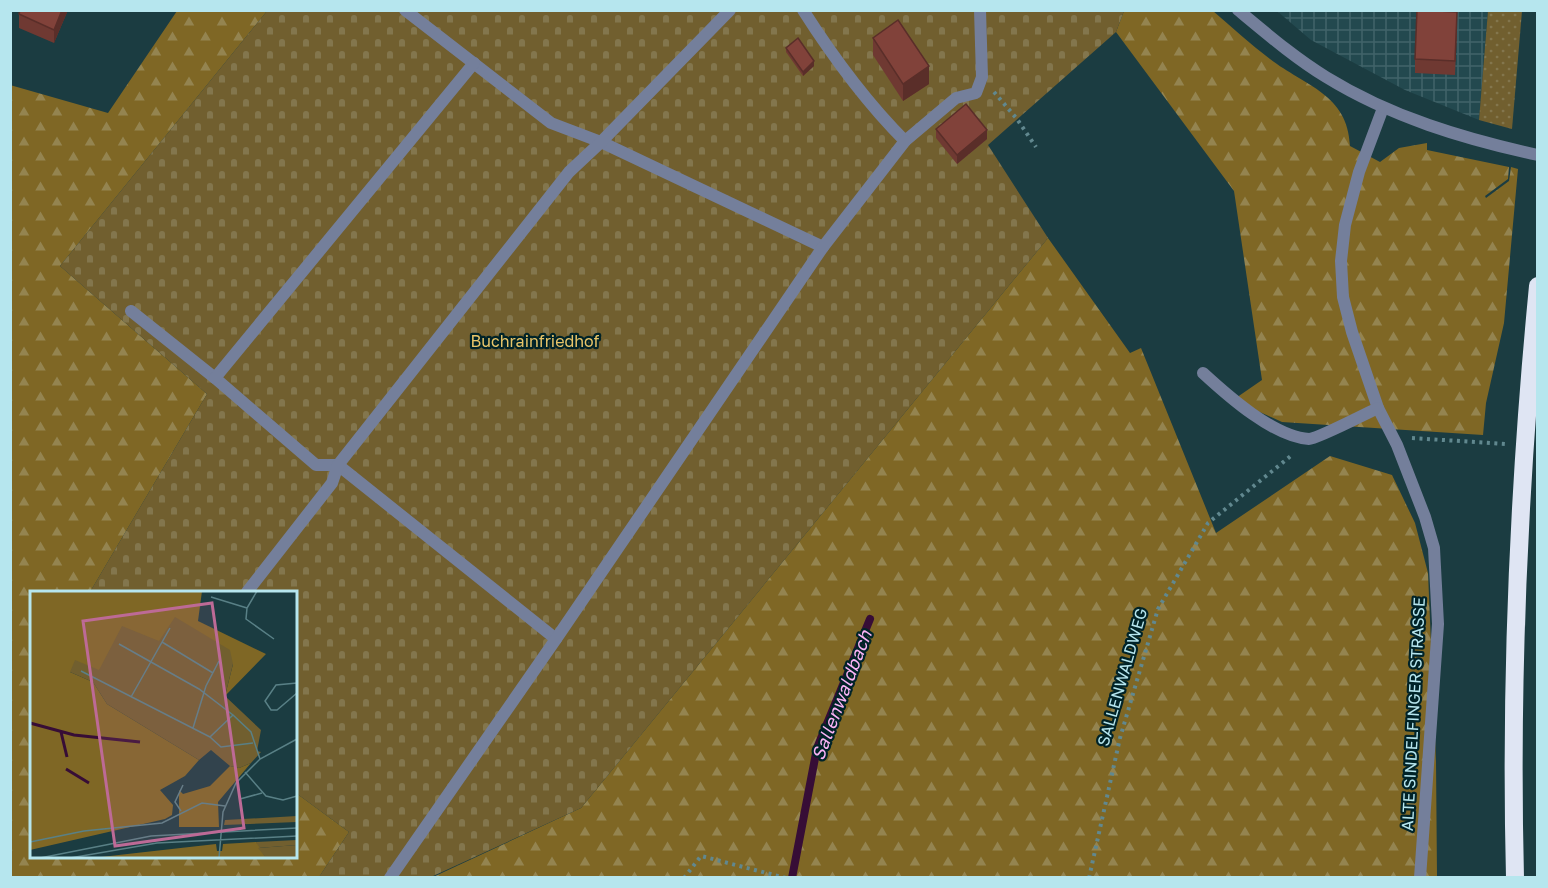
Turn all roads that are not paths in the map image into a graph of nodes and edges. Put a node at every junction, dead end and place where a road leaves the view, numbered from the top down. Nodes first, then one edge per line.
1 (405, 10) edge
2 (730, 10) edge
3 (803, 10) edge
4 (980, 10) edge
5 (1238, 10) edge
6 (474, 63) junction
7 (1383, 108) junction
8 (905, 141) junction
9 (602, 142) junction
10 (1538, 155) edge
11 (823, 247) junction
12 (1538, 286) edge
13 (131, 311) dead end
14 (1203, 373) dead end
15 (215, 378) junction
16 (1378, 408) junction
17 (338, 465) junction
18 (248, 591) edge
19 (556, 639) junction
20 (390, 878) edge
21 (1420, 878) edge
22 (1515, 878) edge

1 - 6 street
2 - 9 street
3 - 8 street
4 - 8 street
5 - 7 street
6 - 9 street
6 - 15 street
7 - 10 street
7 - 16 street, ALTE SINDELFINGER STRASSE
8 - 11 street
9 - 11 street
9 - 17 street
11 - 19 street
12 - 22 highway
13 - 15 street
14 - 16 street
15 - 17 street
16 - 21 street, ALTE SINDELFINGER STRASSE
17 - 18 street
17 - 19 street
19 - 20 street

